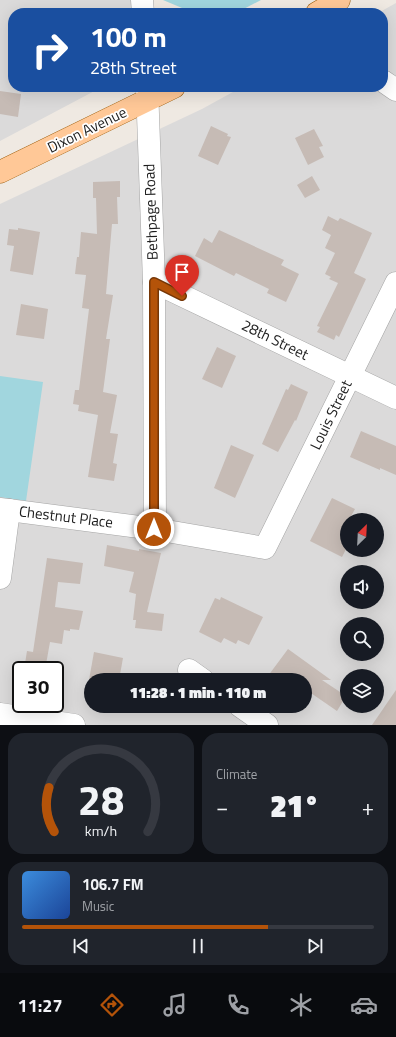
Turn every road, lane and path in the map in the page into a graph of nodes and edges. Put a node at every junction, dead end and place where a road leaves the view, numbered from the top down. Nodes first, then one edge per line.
1 (339, 0) edge
2 (325, 8) edge
3 (147, 94) edge
4 (0, 172) edge
5 (154, 282) junction
6 (396, 283) edge
7 (350, 376) junction
8 (396, 398) edge
9 (5, 509) edge
10 (154, 529) junction
11 (265, 548) joint
12 (0, 578) edge
13 (250, 713) edge
14 (0, 714) edge
15 (74, 725) edge
16 (267, 725) edge

1 - 2 main road
3 - 4 main road, Dixon Avenue
3 - 5 street, Bethpage Road
5 - 7 street, 28th Street
5 - 10 street, Bethpage Road
6 - 7 street, Louis Street
7 - 8 street, 28th Street
7 - 11 street, Louis Street
9 - 10 street, Chestnut Place
9 - 12 street
10 - 11 street, Chestnut Place
13 - 16 street
14 - 15 street

